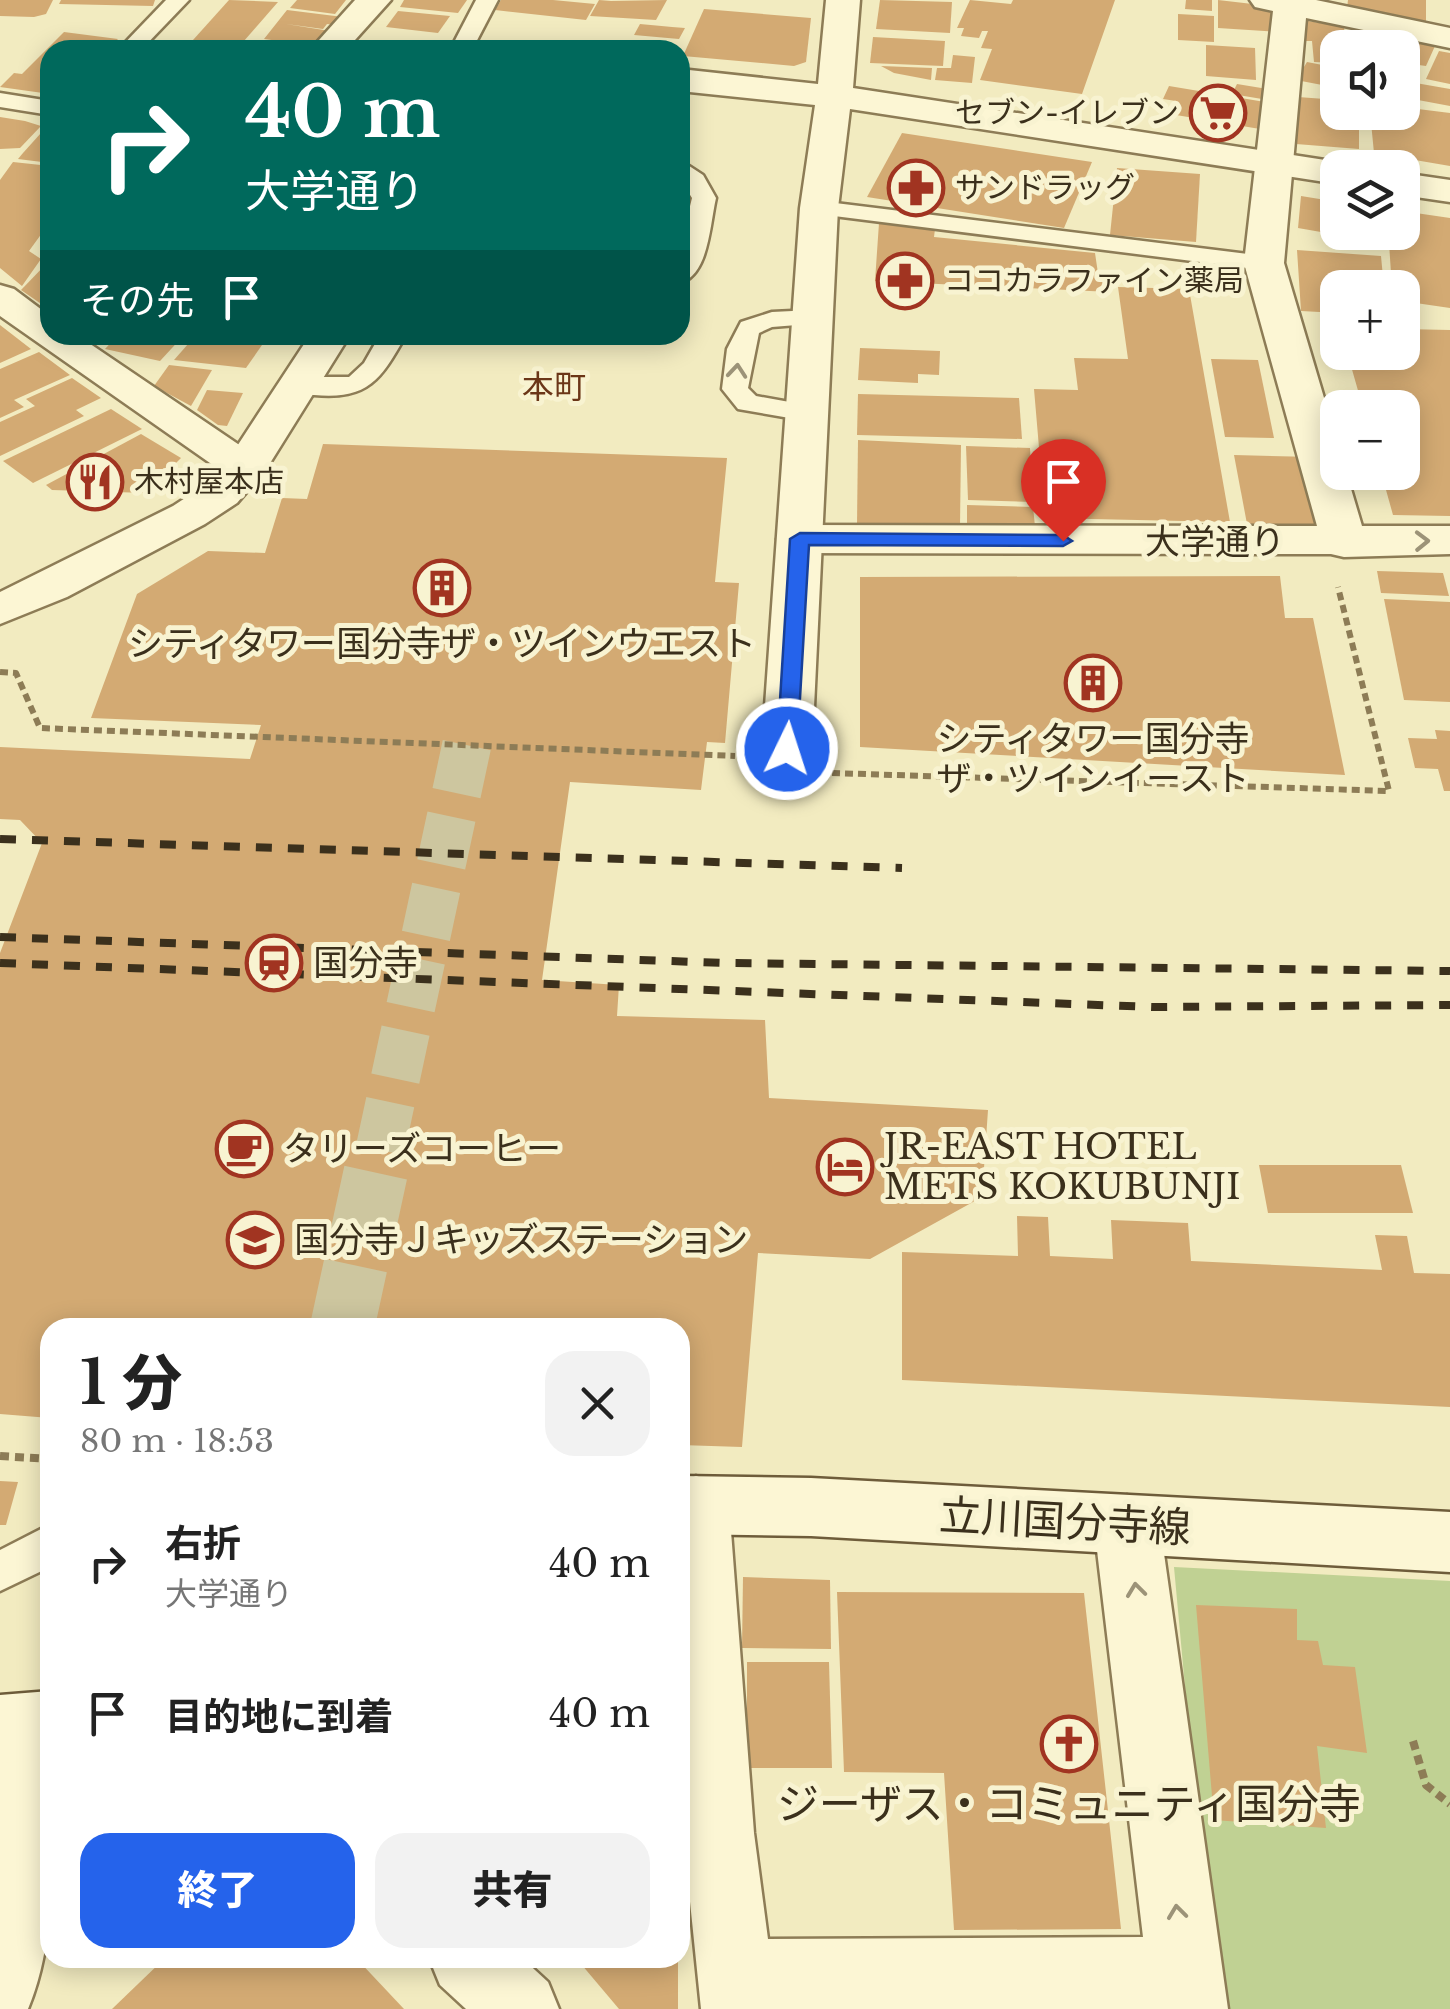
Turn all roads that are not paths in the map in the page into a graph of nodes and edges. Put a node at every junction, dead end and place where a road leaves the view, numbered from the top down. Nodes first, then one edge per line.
1 (178, 0) edge
2 (374, 0) edge
3 (487, 0) edge
4 (842, 0) edge
5 (1441, 0) edge
6 (1279, 2) edge
7 (1444, 37) edge
8 (139, 40) edge
9 (336, 40) edge
10 (466, 40) edge
11 (690, 81) edge
12 (834, 96) junction
13 (0, 100) edge
14 (40, 106) edge
15 (1274, 163) junction
16 (1320, 170) edge
17 (690, 176) edge
18 (1420, 187) edge
19 (1450, 191) edge
20 (819, 208) junction
21 (690, 256) edge
22 (1264, 263) junction
23 (0, 297) edge
24 (813, 318) junction
25 (40, 323) edge
26 (72, 345) edge
27 (324, 345) edge
28 (387, 345) edge
29 (298, 386) junction
30 (807, 412) junction
31 (245, 468) junction
32 (800, 539) junction
33 (1450, 540) edge
34 (1335, 542) junction
35 (0, 609) edge
36 (787, 749) road end
37 (690, 1505) edge
38 (1128, 1525) junction
39 (690, 1527) edge
40 (1450, 1542) edge
41 (40, 1549) edge
42 (0, 1572) edge
43 (29, 1727) edge
44 (478, 1968) edge
45 (0, 1985) edge
46 (1188, 1992) edge
47 (738, 1993) edge
48 (521, 2009) edge

1 - 8 lane
2 - 9 street
3 - 10 lane
4 - 12 street
5 - 7 street
6 - 7 street
6 - 15 street
11 - 12 street
12 - 15 street
12 - 20 street
13 - 14 lane
15 - 16 street
15 - 22 street
17 - 21 lane
18 - 19 street
20 - 22 lane
20 - 24 street
22 - 34 street
23 - 25 street
24 - 30 street
30 -> 24 lane
26 - 31 street
27 - 29 street
28 - 29 lane
29 - 31 street
30 - 32 street
31 - 35 street
32 - 34 street, 大学通り
32 - 36 street
34 -> 33 street, 大学通り
37 - 38 street, 立川国分寺線
38 - 40 street, 立川国分寺線
46 -> 38 street
39 - 47 street
41 - 42 lane
43 - 45 street
44 - 48 street
46 - 47 street

